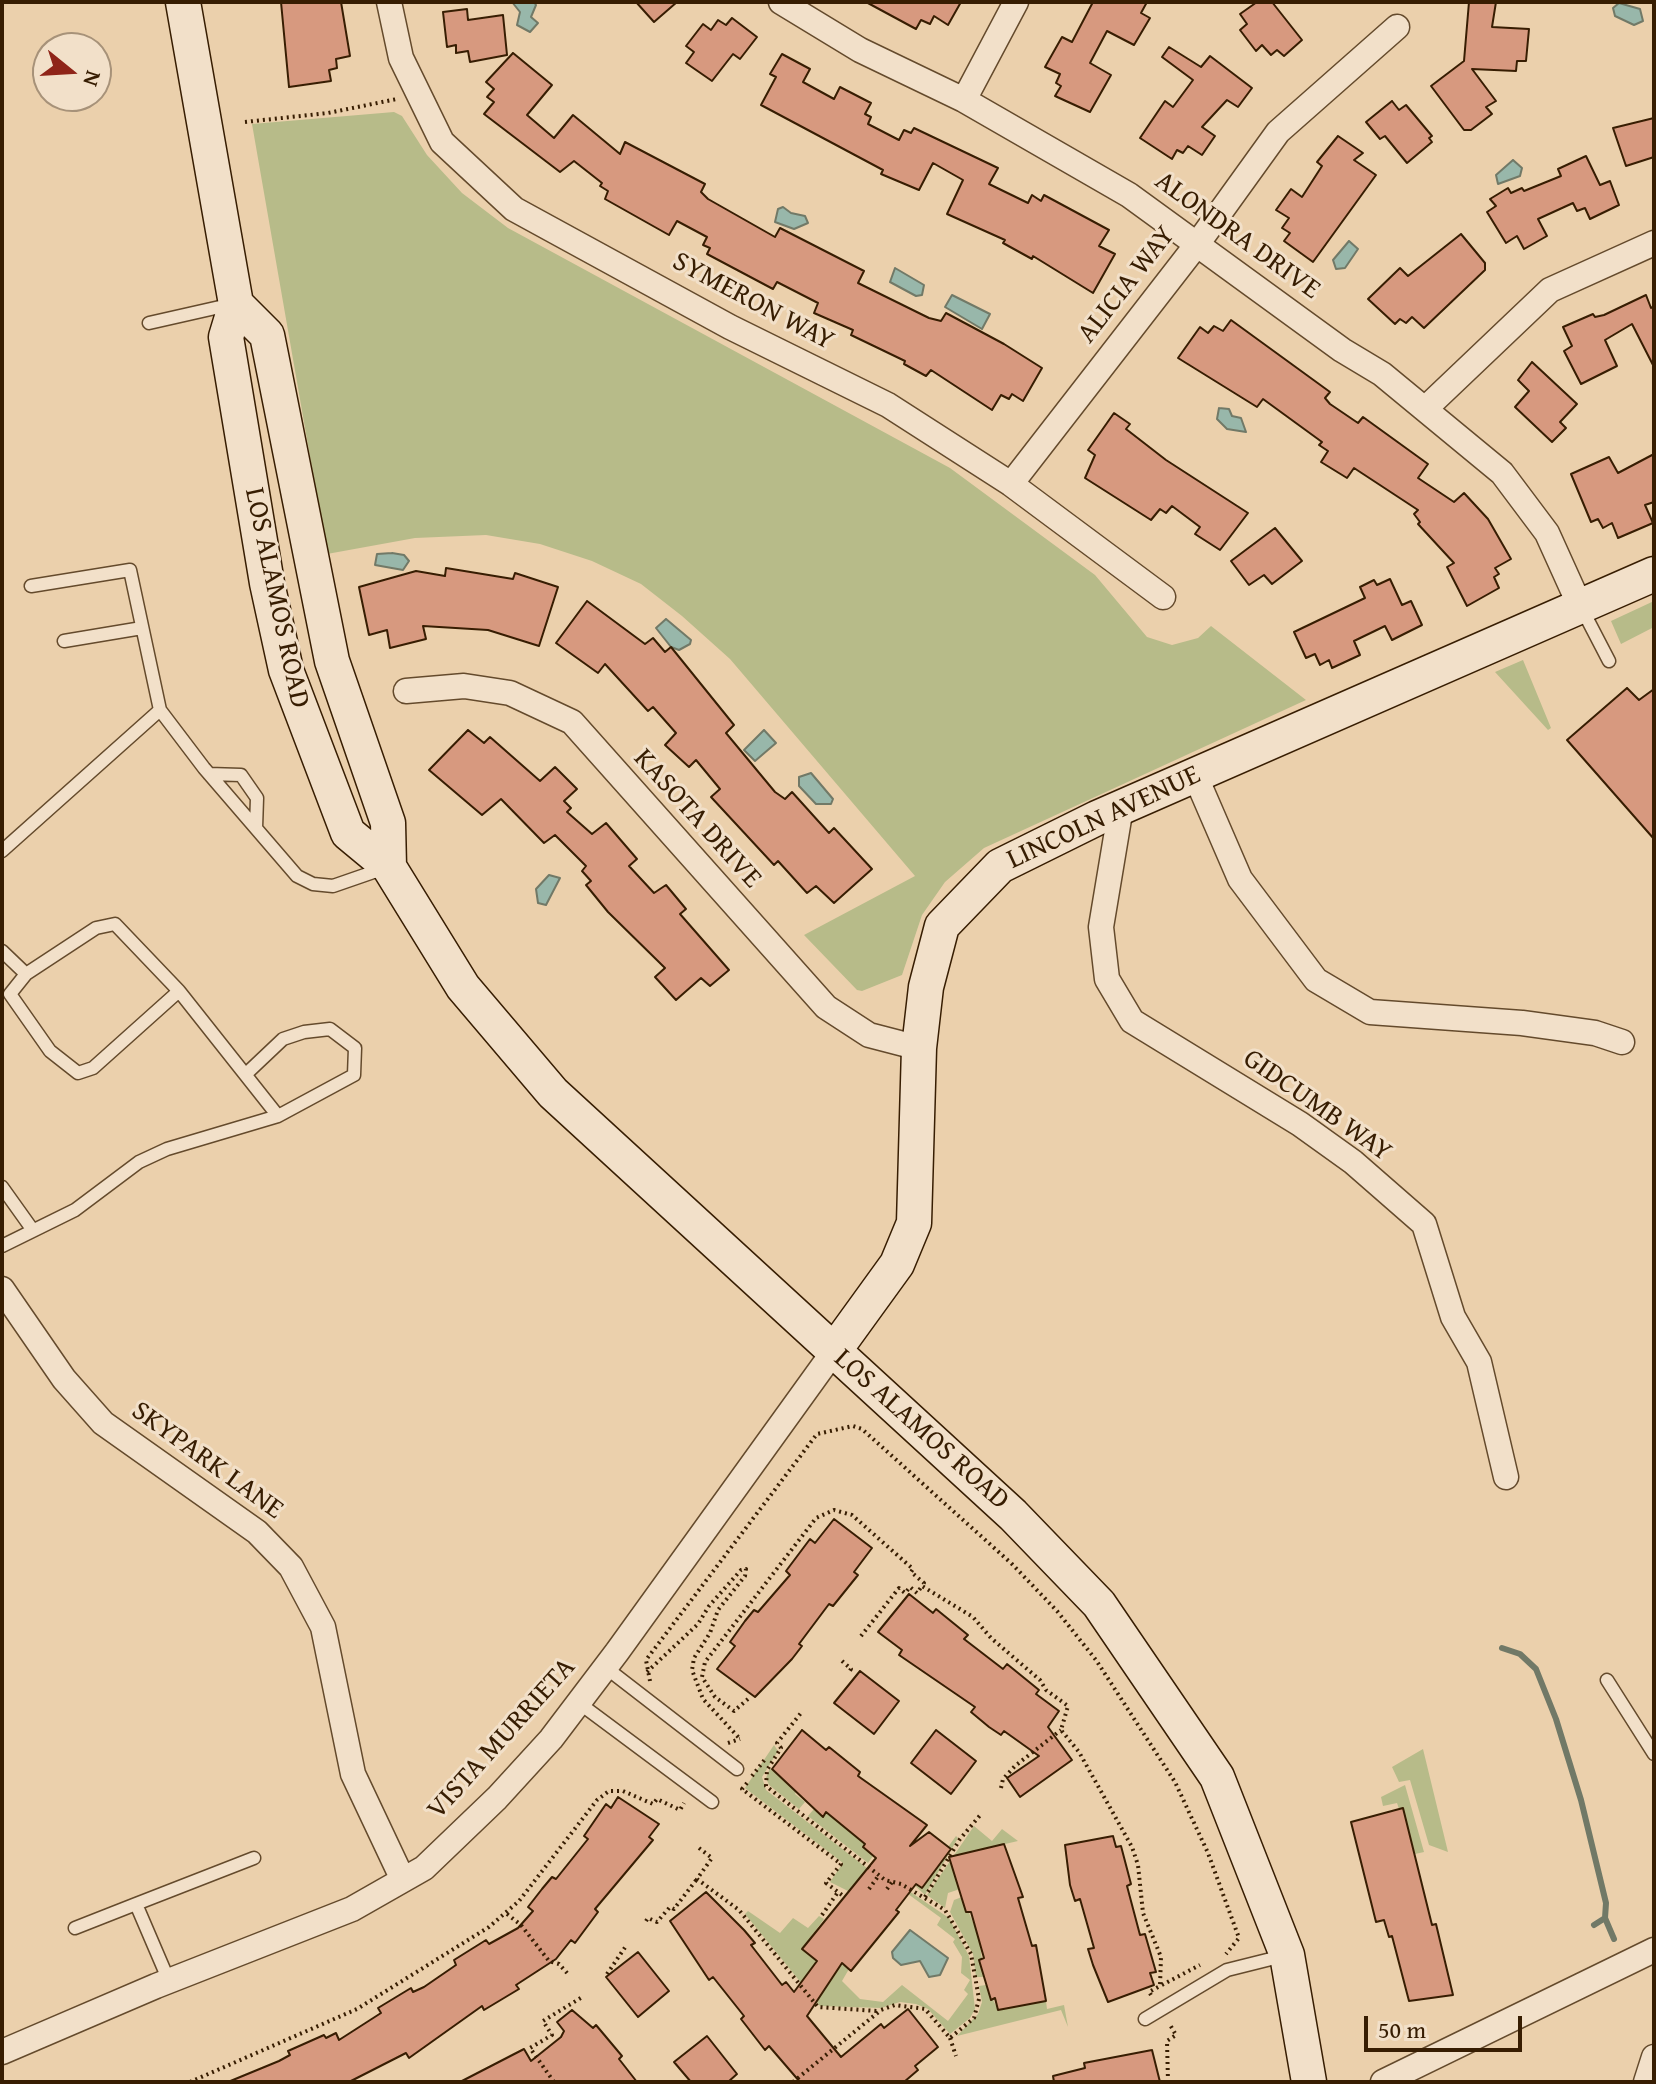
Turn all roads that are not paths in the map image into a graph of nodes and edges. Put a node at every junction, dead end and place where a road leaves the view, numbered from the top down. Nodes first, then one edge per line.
1 (183, 2) edge
2 (389, 2) edge
3 (781, 2) edge
4 (1016, 2) edge
5 (1397, 27) dead end
6 (964, 100) junction
7 (1198, 243) junction
8 (1654, 243) edge
9 (236, 304) junction
10 (149, 323) dead end
11 (1426, 408) junction
12 (1011, 484) junction
13 (1654, 574) edge
14 (31, 586) dead end
15 (1163, 597) dead end
16 (1580, 606) junction
17 (142, 628) junction
18 (64, 641) dead end
19 (1609, 661) dead end
20 (406, 691) dead end
21 (160, 710) junction
22 (209, 774) junction
23 (1195, 775) junction
24 (1121, 807) junction
25 (256, 828) junction
26 (2, 851) edge
27 (389, 867) junction
28 (2, 951) edge
29 (26, 974) junction
30 (179, 991) junction
31 (1622, 1042) dead end
32 (919, 1048) junction
33 (246, 1074) junction
34 (278, 1116) junction
35 (2, 1187) edge
36 (32, 1229) junction
37 (2, 1246) edge
38 (2, 1289) edge
39 (834, 1351) junction
40 (1506, 1477) dead end
41 (605, 1667) junction
42 (1607, 1680) dead end
43 (579, 1703) junction
44 (1654, 1754) edge
45 (737, 1769) dead end
46 (712, 1802) dead end
47 (254, 1858) dead end
48 (403, 1880) junction
49 (136, 1904) junction
50 (75, 1928) dead end
51 (1287, 1955) junction
52 (1653, 1955) edge
53 (169, 1981) junction
54 (1145, 2019) dead end
55 (2, 2052) edge
56 (1654, 2057) edge
57 (1309, 2082) edge
58 (1383, 2082) edge
59 (1646, 2082) edge

1 - 9 main road, LOS ALAMOS ROAD
2 - 12 street, SYMERON WAY
3 - 6 street, ALONDRA DRIVE
4 - 6 street
5 - 7 street, ALICIA WAY
6 - 7 street, ALONDRA DRIVE
7 - 11 street, ALONDRA DRIVE
7 - 12 street, ALICIA WAY
8 - 11 street
9 - 10 lane
9 - 27 main road, LOS ALAMOS ROAD
9 - 27 main road, LOS ALAMOS ROAD
11 - 16 street, ALONDRA DRIVE
12 - 15 street, SYMERON WAY
13 - 16 main road, LINCOLN AVENUE
14 - 17 lane
16 - 19 lane
16 - 23 main road, LINCOLN AVENUE
17 - 18 lane
17 - 21 lane
20 - 32 street, KASOTA DRIVE
21 - 22 lane
21 - 26 lane
22 - 25 lane
22 - 25 lane
23 - 24 main road, LINCOLN AVENUE
23 - 31 street
24 - 32 main road, LINCOLN AVENUE
24 - 40 street, GIDCUMB WAY
25 - 27 lane
27 - 39 main road, LOS ALAMOS ROAD
28 - 29 lane
29 - 30 lane
29 - 30 lane
30 - 33 lane
32 - 39 main road, LINCOLN AVENUE
33 - 34 lane
33 - 34 lane
34 - 36 lane
35 - 36 lane
36 - 37 lane
38 - 48 street, SKYPARK LANE
39 - 41 street, VISTA MURRIETA
39 - 51 main road, LOS ALAMOS ROAD
41 - 43 street, VISTA MURRIETA
41 - 45 lane
42 - 44 lane
43 - 46 lane
43 - 48 street, VISTA MURRIETA
47 - 49 lane
48 - 53 street, VISTA MURRIETA
49 - 50 lane
49 - 53 lane
51 - 54 lane
51 - 57 main road, LOS ALAMOS ROAD
52 - 58 street
53 - 55 street, VISTA MURRIETA
56 - 59 street

